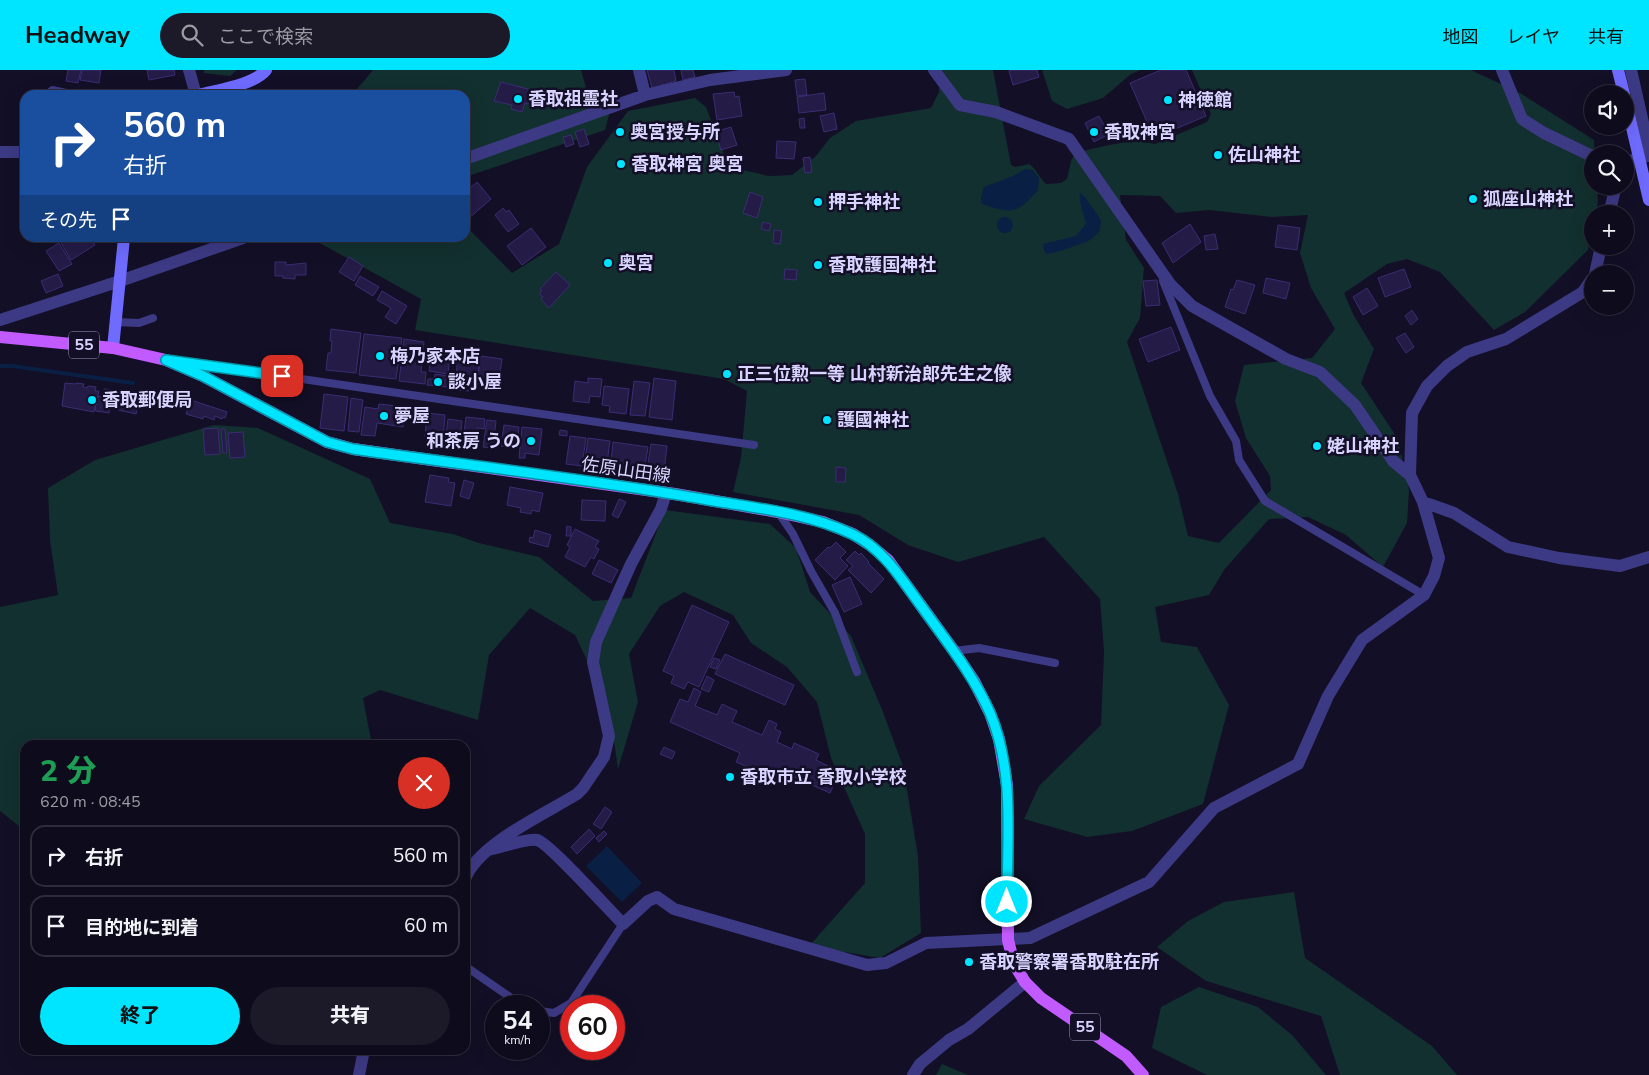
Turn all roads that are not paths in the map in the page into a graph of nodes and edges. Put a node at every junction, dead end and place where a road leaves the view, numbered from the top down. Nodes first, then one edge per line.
1 (189, 70) edge
2 (266, 70) edge
3 (639, 70) edge
4 (786, 70) edge
5 (934, 70) edge
6 (1502, 70) edge
7 (1618, 70) edge
8 (1632, 70) edge
9 (1622, 85) edge
10 (195, 90) edge
11 (216, 90) edge
12 (645, 95) junction
13 (1634, 122) edge
14 (0, 152) edge
15 (20, 152) edge
16 (1584, 152) edge
17 (1646, 154) edge
18 (470, 157) edge
19 (1634, 161) edge
20 (1649, 200) edge
21 (124, 242) edge
22 (232, 242) edge
23 (1156, 265) junction
24 (120, 281) junction
25 (1584, 290) edge
26 (153, 318) dead end
27 (0, 320) edge
28 (116, 322) junction
29 (0, 337) edge
30 (114, 348) junction
31 (166, 360) junction
32 (754, 445) dead end
33 (1410, 475) junction
34 (666, 493) junction
35 (1423, 502) junction
36 (778, 512) junction
37 (1649, 557) edge
38 (1424, 595) junction
39 (954, 651) junction
40 (1055, 663) dead end
41 (857, 672) dead end
42 (488, 850) junction
43 (470, 870) edge
44 (622, 924) junction
45 (1008, 940) junction
46 (470, 969) edge
47 (1025, 982) junction
48 (507, 995) edge
49 (550, 1012) edge
50 (363, 1055) edge
51 (359, 1075) edge
52 (913, 1075) edge
53 (1143, 1075) edge

1 - 10 street
2 - 11 street
3 - 12 street
4 - 12 street
5 - 23 street
6 - 16 street
7 - 9 street
8 - 17 street
12 - 18 street
13 - 17 street
14 - 15 street
17 - 19 street
17 - 20 street
21 - 24 street
22 - 24 street
23 - 33 street
23 - 38 lane
24 - 27 street
24 - 28 street
25 - 33 street
26 - 28 lane
28 - 30 street
29 - 30 main road, 佐原山田線 / 55
30 - 31 main road, 佐原山田線 / 55
31 - 32 lane
31 - 34 main road, 佐原山田線 / 55
33 - 35 street
34 - 36 main road, 佐原山田線 / 55
34 - 42 street
35 - 37 street
35 - 38 street
36 - 39 main road, 佐原山田線 / 55
36 - 41 lane
38 - 45 street
39 - 40 lane
39 - 45 main road, 佐原山田線 / 55
42 - 43 street
42 - 44 street
44 - 45 street
44 - 49 lane
45 - 47 main road, 佐原山田線 / 55
46 - 48 lane
47 - 52 street
47 - 53 main road, 佐原山田線 / 55
50 - 51 street

